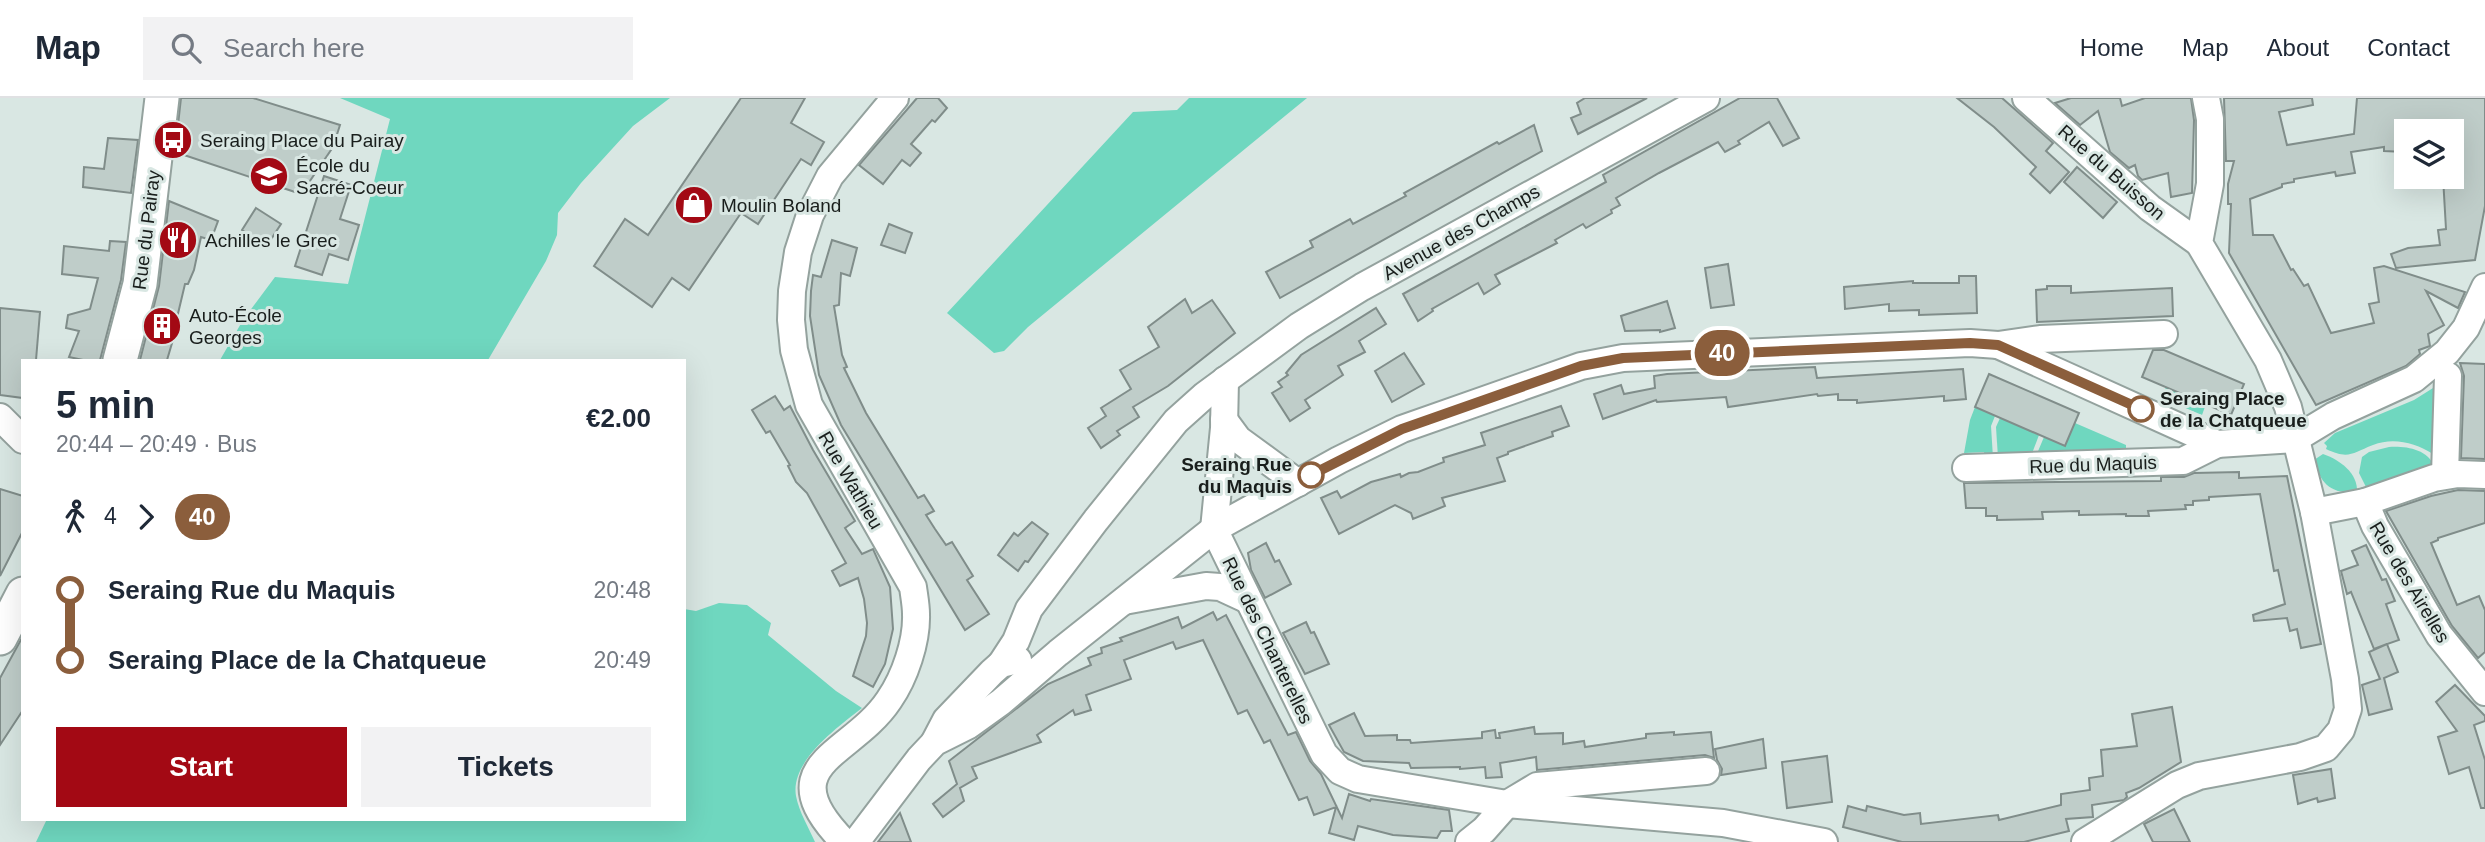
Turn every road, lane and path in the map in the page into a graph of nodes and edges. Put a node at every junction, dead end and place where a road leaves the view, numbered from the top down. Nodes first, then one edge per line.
1 (162, 98) edge
2 (895, 98) edge
3 (1706, 98) edge
4 (2026, 98) edge
5 (2206, 98) edge
6 (2199, 243) junction
7 (2485, 287) edge
8 (2164, 334) dead end
9 (1998, 345) junction
10 (120, 359) edge
11 (2448, 376) dead end
12 (1224, 380) junction
13 (0, 411) edge
14 (21, 412) edge
15 (0, 417) edge
16 (1224, 421) junction
17 (21, 438) edge
18 (2295, 439) junction
19 (2217, 444) junction
20 (1966, 468) dead end
21 (2445, 475) junction
22 (2485, 475) edge
23 (1298, 482) junction
24 (2365, 502) junction
25 (2314, 512) junction
26 (1214, 529) junction
27 (21, 598) edge
28 (1248, 600) junction
29 (1123, 602) junction
30 (1021, 630) junction
31 (0, 638) edge
32 (1058, 653) junction
33 (1001, 664) junction
34 (2485, 692) edge
35 (935, 742) junction
36 (1706, 771) dead end
37 (1507, 804) junction
38 (844, 842) edge
39 (856, 842) edge
40 (1469, 842) edge
41 (1824, 842) edge
42 (2085, 842) edge

1 - 10 main road, Rue du Pairay
2 - 38 street, Rue Wathieu
3 - 12 street, Avenue des Champs
4 - 6 street, Rue du Buisson
5 - 6 street
6 - 18 street
7 - 18 street
8 - 9 street, Rue du Maquis
9 - 19 street, Rue du Maquis
9 - 23 street, Rue du Maquis
11 - 21 street
12 - 16 street
12 - 30 street, Avenue des Champs
13 - 14 street
15 - 17 street
16 - 23 street
16 - 26 street
18 - 19 street, Rue du Maquis
18 - 25 street
19 - 20 street, Rue du Maquis
21 - 22 street
21 - 24 street
23 - 26 street, Rue du Maquis
24 - 25 street
24 - 34 street, Rue des Airelles
25 - 42 street
26 - 28 street, Rue des Chanterelles
26 - 29 street
27 - 31 main road
28 - 29 street
28 - 37 street, Rue des Chanterelles
29 - 32 street
30 - 32 street
30 - 33 street, Avenue des Champs
32 - 33 street
32 - 35 street
33 - 35 street
35 - 39 street
36 - 37 street
37 - 40 street
37 - 41 street, Rue des Chanterelles

